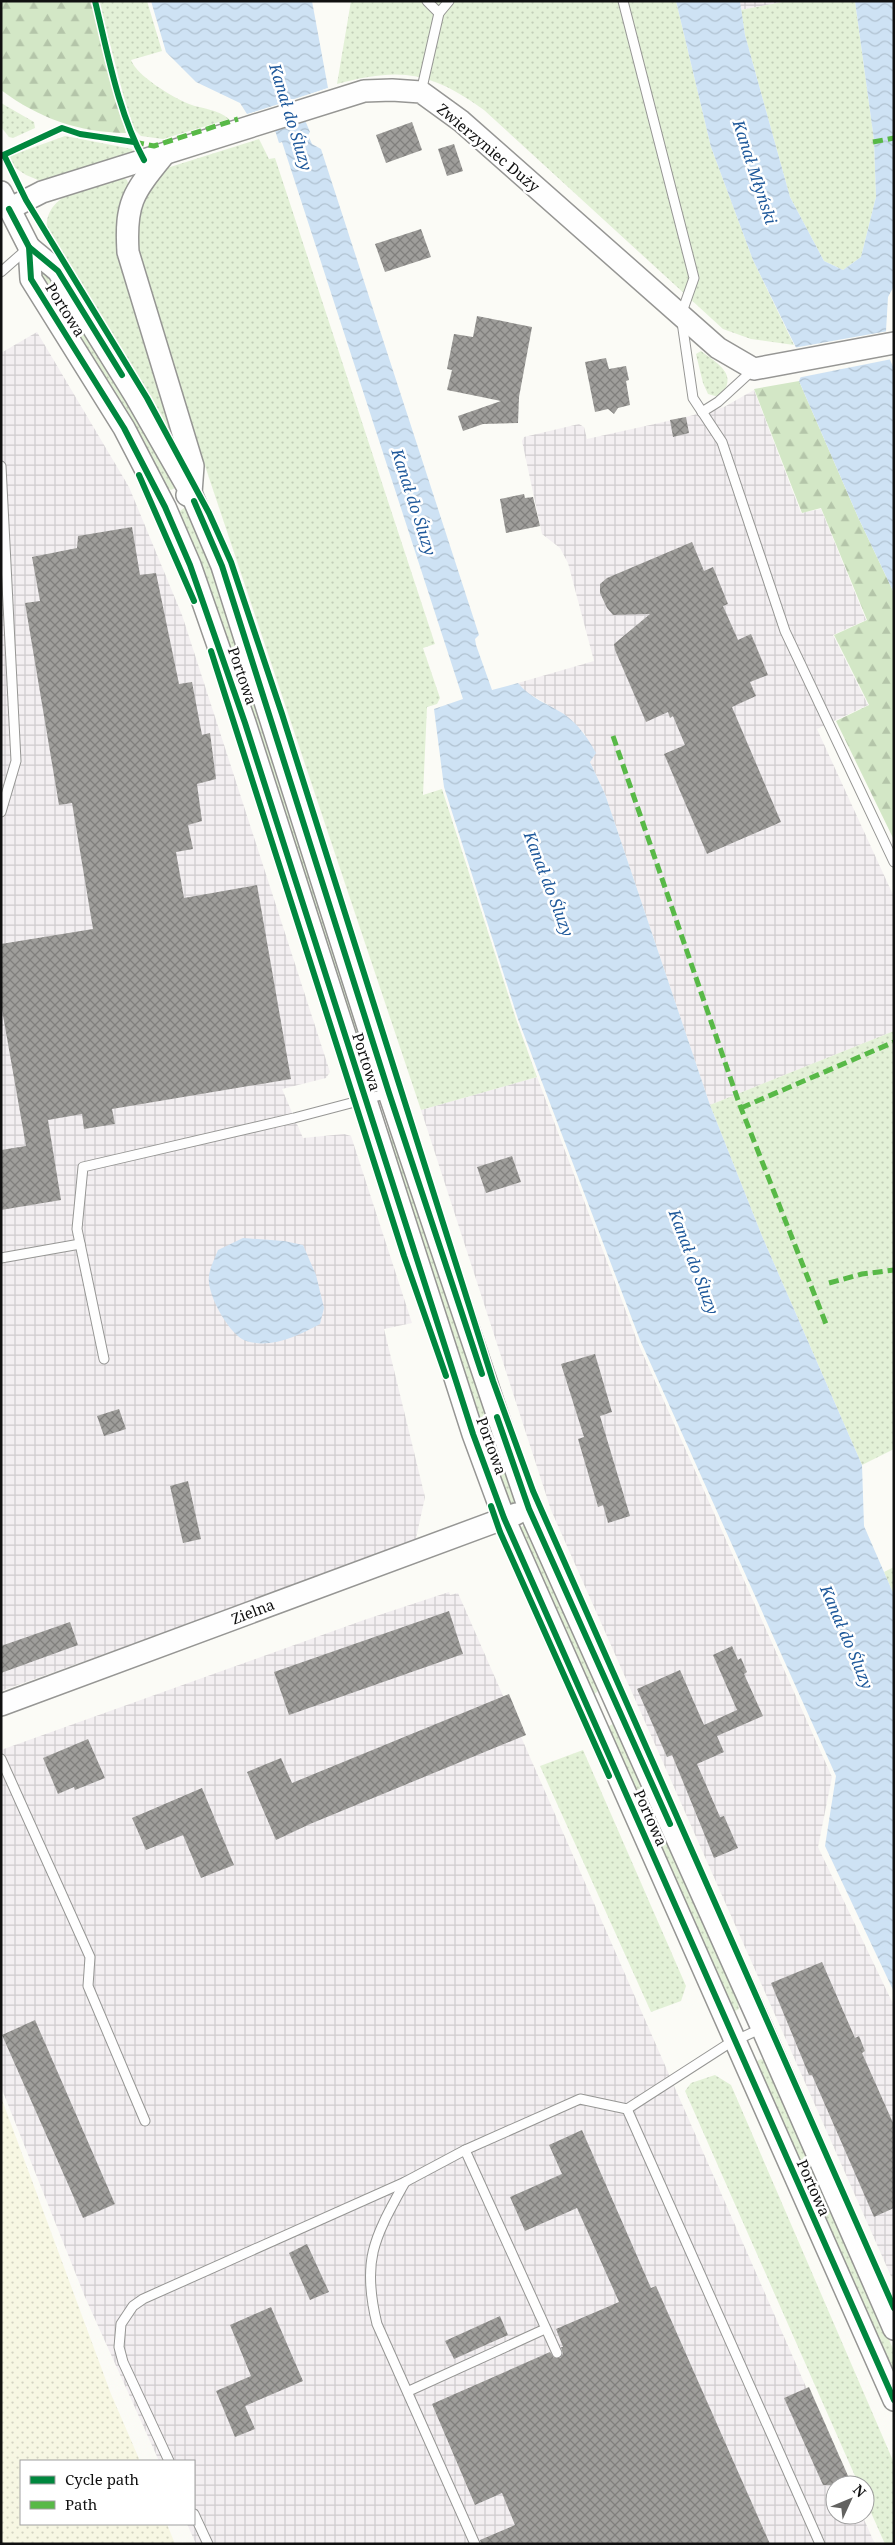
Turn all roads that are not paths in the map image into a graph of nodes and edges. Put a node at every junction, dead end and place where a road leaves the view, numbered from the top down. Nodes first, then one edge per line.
1 (427, 1) edge
2 (449, 1) edge
3 (623, 1) edge
4 (439, 14) junction
5 (421, 92) junction
6 (163, 156) junction
7 (5, 200) edge
8 (29, 247) junction
9 (1, 272) edge
10 (680, 315) junction
11 (894, 343) edge
12 (754, 369) junction
13 (702, 412) junction
14 (1, 466) edge
15 (191, 493) junction
16 (165, 507) junction
17 (1, 812) edge
18 (894, 862) edge
19 (389, 1093) junction
20 (365, 1100) junction
21 (80, 1244) junction
22 (1, 1258) edge
23 (104, 1359) dead end
24 (529, 1509) junction
25 (504, 1518) junction
26 (615, 1702) junction
27 (1, 1706) edge
28 (590, 1713) junction
29 (1, 1758) edge
30 (762, 2028) junction
31 (734, 2042) junction
32 (627, 2110) junction
33 (145, 2121) dead end
34 (465, 2150) junction
35 (405, 2182) junction
36 (545, 2329) junction
37 (894, 2329) edge
38 (558, 2353) dead end
39 (409, 2391) junction
40 (894, 2400) edge
41 (169, 2460) edge
42 (195, 2516) edge
43 (208, 2544) edge
44 (475, 2544) edge
45 (820, 2544) edge

1 - 4 lane
2 - 4 lane
3 - 10 lane
4 - 5 lane
5 - 6 street
5 - 10 street, Zwierzyniec Duży
6 - 7 street
6 - 15 street
7 - 8 street
8 - 9 lane
8 - 15 street, Portowa
8 - 16 street, Portowa
10 - 12 street, Zwierzyniec Duży
10 - 13 lane
11 - 12 street
12 - 13 lane
13 - 18 lane
14 - 17 lane
15 - 16 street
15 - 19 street, Portowa
16 - 20 street, Portowa
19 - 20 lane
19 - 24 street, Portowa
20 - 21 lane
20 - 25 street, Portowa
21 - 22 lane
21 - 23 lane
24 - 25 street, Zielna
24 - 26 street, Portowa
25 - 27 street, Zielna
25 - 28 street, Portowa
26 - 28 street
26 - 30 street, Portowa
28 - 31 street, Portowa
29 - 33 lane
30 - 31 lane
30 - 37 street, Portowa
31 - 32 lane
31 - 40 street, Portowa
32 - 34 lane
32 - 45 lane
34 - 35 lane
34 - 36 lane
35 - 39 lane
35 - 41 lane
36 - 38 lane
36 - 39 lane
39 - 44 lane
42 - 43 lane

